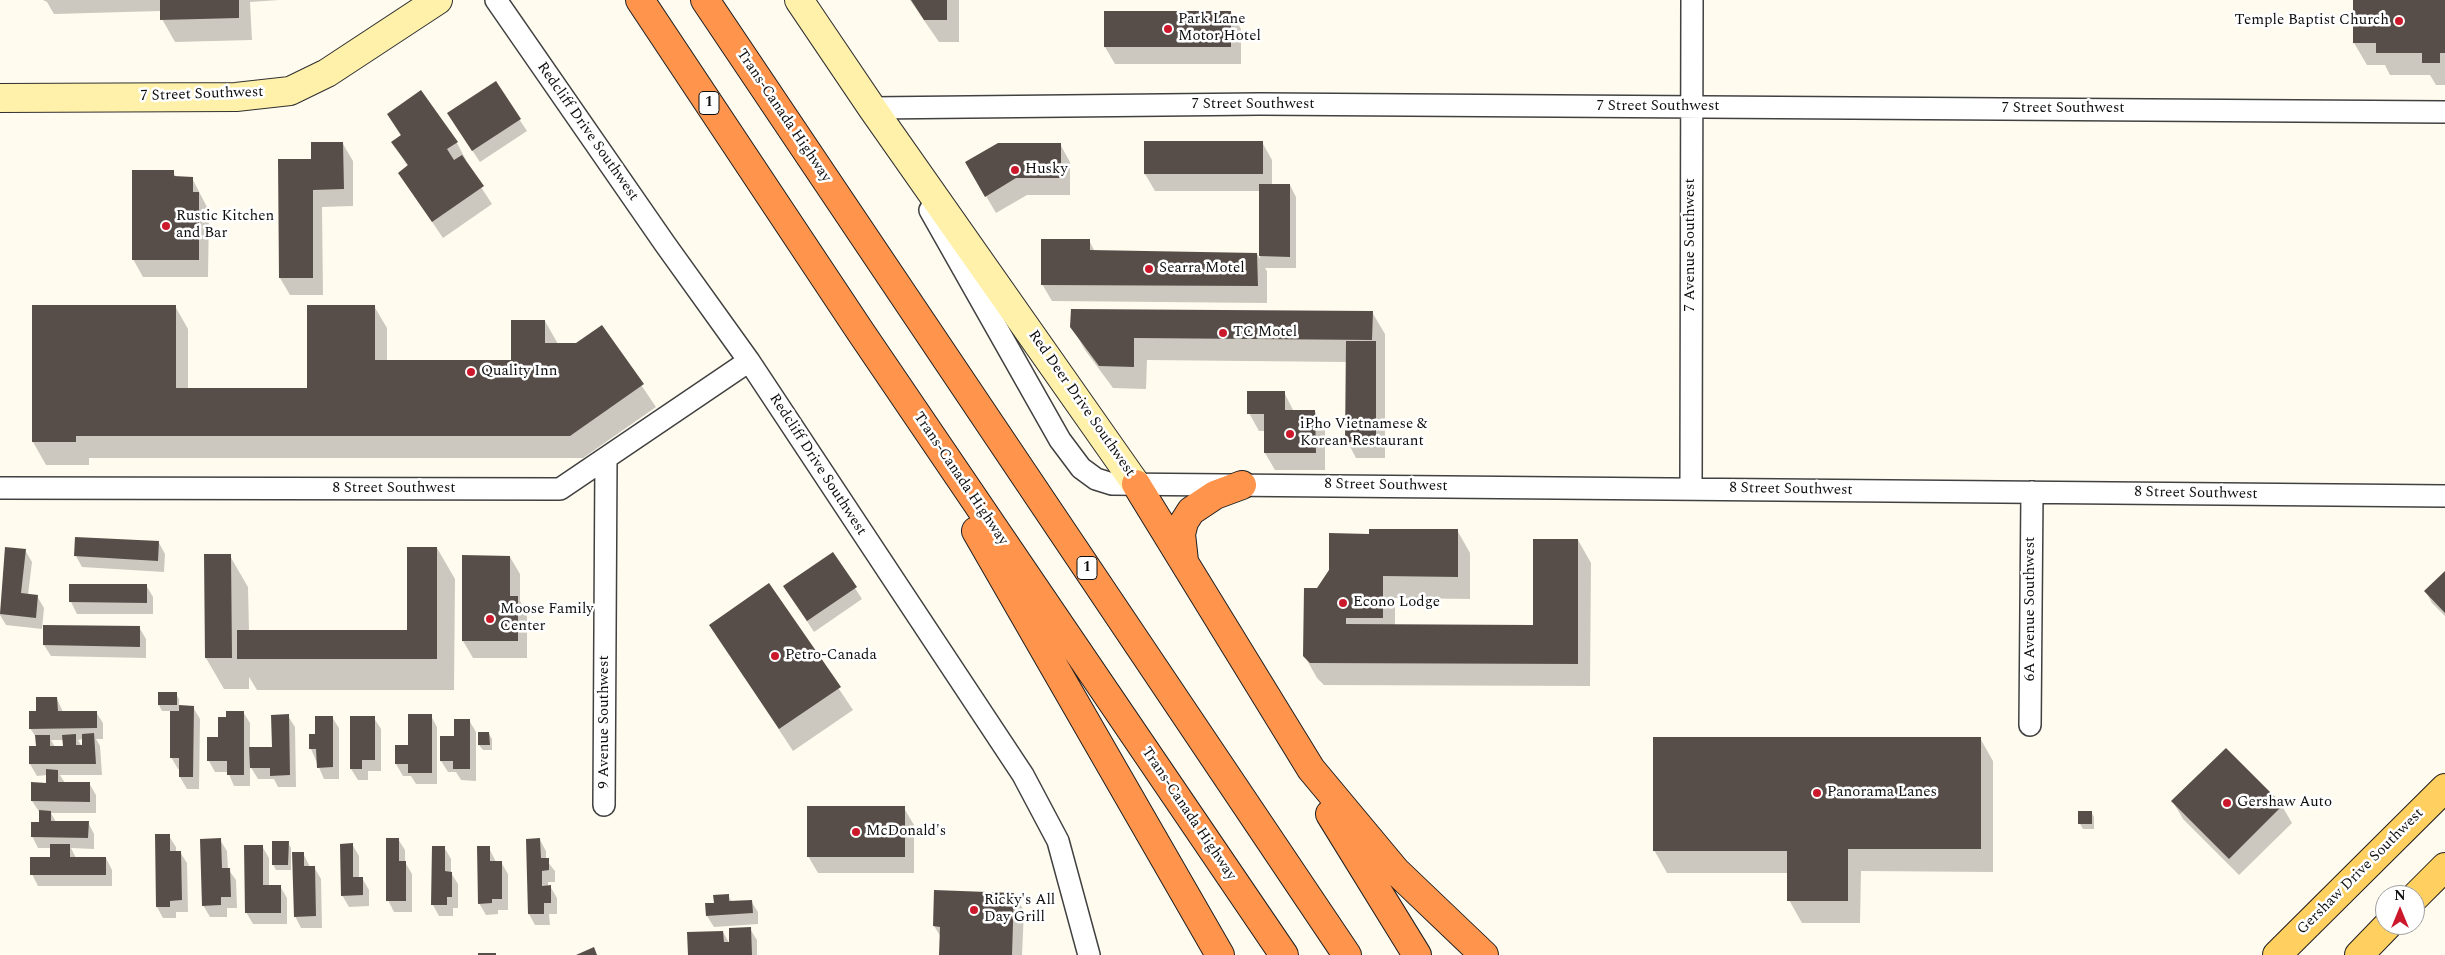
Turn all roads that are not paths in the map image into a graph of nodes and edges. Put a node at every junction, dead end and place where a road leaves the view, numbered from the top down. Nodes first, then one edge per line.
1 (438, 0) edge
2 (496, 0) edge
3 (640, 0) edge
4 (705, 0) edge
5 (799, 0) edge
6 (1692, 0) edge
7 (0, 98) edge
8 (1692, 107) junction
9 (872, 108) junction
10 (2445, 112) edge
11 (860, 331) junction
12 (749, 361) junction
13 (606, 458) junction
14 (1136, 484) junction
15 (1242, 485) junction
16 (0, 488) edge
17 (1691, 489) junction
18 (2032, 492) junction
19 (2445, 496) edge
20 (1185, 565) junction
21 (2030, 725) dead end
22 (1311, 770) junction
23 (2445, 788) edge
24 (604, 805) dead end
25 (2445, 867) edge
26 (2425, 888) edge
27 (2378, 935) edge
28 (1089, 955) edge
29 (1220, 955) edge
30 (1284, 955) edge
31 (1346, 955) edge
32 (1417, 955) edge
33 (1484, 955) edge
34 (2277, 955) edge
35 (2359, 955) edge

1 - 7 street, 7 Street Southwest
2 - 12 street, Redcliff Drive Southwest
3 - 11 highway, Trans-Canada Highway / 1
4 - 31 highway, Trans-Canada Highway / 1
5 - 9 street, Red Deer Drive Southwest
6 - 8 street, 7 Avenue Southwest
8 - 9 street, 7 Street Southwest
8 - 10 street, 7 Street Southwest
8 - 17 street, 7 Avenue Southwest
9 - 14 street, Red Deer Drive Southwest
9 - 14 street, Red Deer Drive Southwest
11 - 29 highway
11 - 30 highway, Trans-Canada Highway / 1
12 - 13 street, 8 Street Southwest
12 - 28 street, Redcliff Drive Southwest
13 - 16 street, 8 Street Southwest
13 - 24 street, 9 Avenue Southwest
14 - 15 street, 8 Street Southwest
14 - 20 highway
15 - 17 street, 8 Street Southwest
15 - 20 highway
17 - 18 street, 8 Street Southwest
18 - 19 street, 8 Street Southwest
18 - 21 street, 6A Avenue Southwest
20 - 22 highway
22 - 32 highway
22 - 33 highway
23 - 34 main road, Gershaw Drive Southwest
25 - 26 main road
27 - 35 main road

